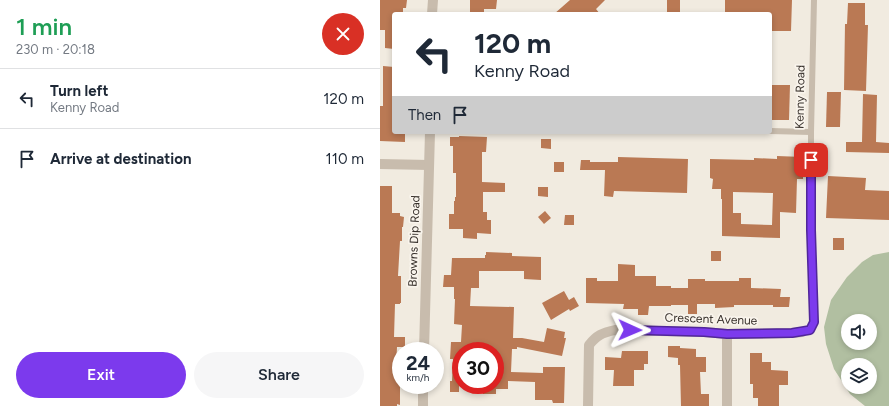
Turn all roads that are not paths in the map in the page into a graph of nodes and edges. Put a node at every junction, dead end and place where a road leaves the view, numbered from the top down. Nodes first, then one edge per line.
1 (433, 0) edge
2 (814, 0) edge
3 (432, 12) edge
4 (772, 131) edge
5 (811, 132) junction
6 (430, 134) edge
7 (380, 164) edge
8 (429, 166) junction
9 (802, 332) joint
10 (727, 334) junction
11 (424, 342) edge
12 (423, 394) edge
13 (423, 406) edge
14 (588, 406) edge
15 (727, 406) edge

1 - 3 street
2 - 5 lane, Kenny Road
4 - 5 lane
5 - 9 lane, Kenny Road
6 - 8 street, Browns Dip Road
7 - 8 street
8 - 11 street, Browns Dip Road
9 - 10 street, Crescent Avenue
10 - 14 street, Crescent Avenue
10 - 15 street
12 - 13 street

